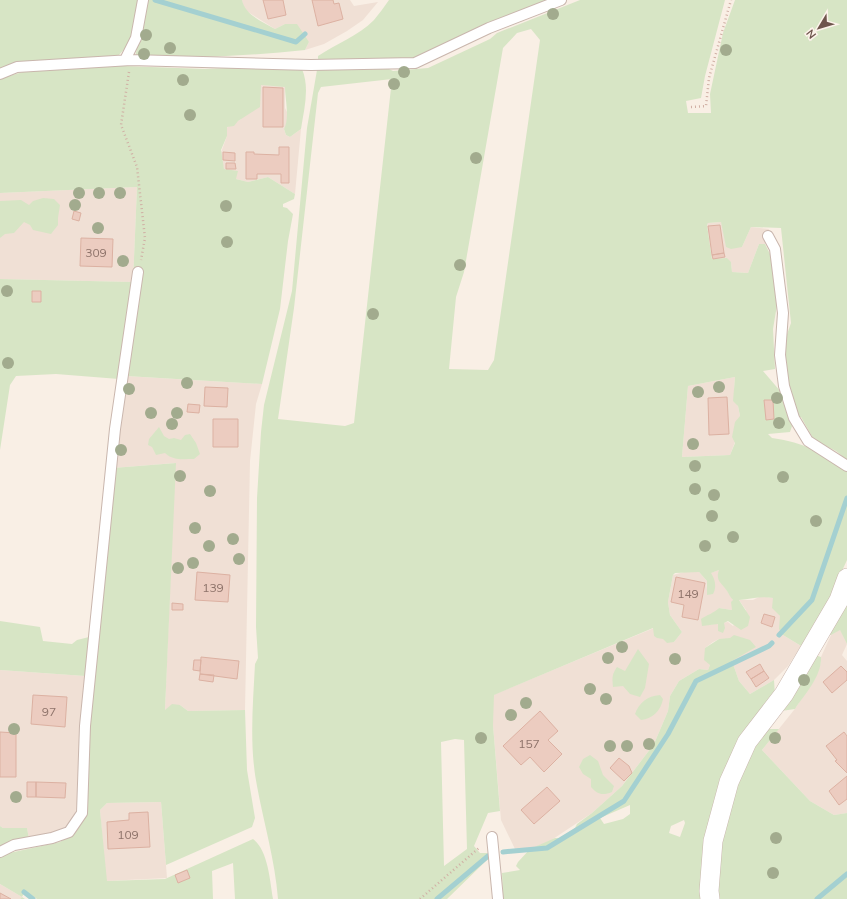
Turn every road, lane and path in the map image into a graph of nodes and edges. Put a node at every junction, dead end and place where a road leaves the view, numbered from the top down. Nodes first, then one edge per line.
1 (143, 0) edge
2 (561, 0) edge
3 (731, 0) edge
4 (128, 60) junction
5 (0, 74) edge
6 (691, 107) dead end
7 (768, 236) dead end
8 (138, 272) joint
9 (847, 466) edge
10 (847, 578) edge
11 (492, 838) joint
12 (0, 852) edge
13 (420, 899) edge
14 (498, 899) edge
15 (710, 899) edge

1 - 4 lane
2 - 4 lane
3 - 6 path
4 - 5 lane
4 - 8 path
7 - 9 lane
8 - 12 lane
10 - 15 street
11 - 13 path
11 - 14 lane

